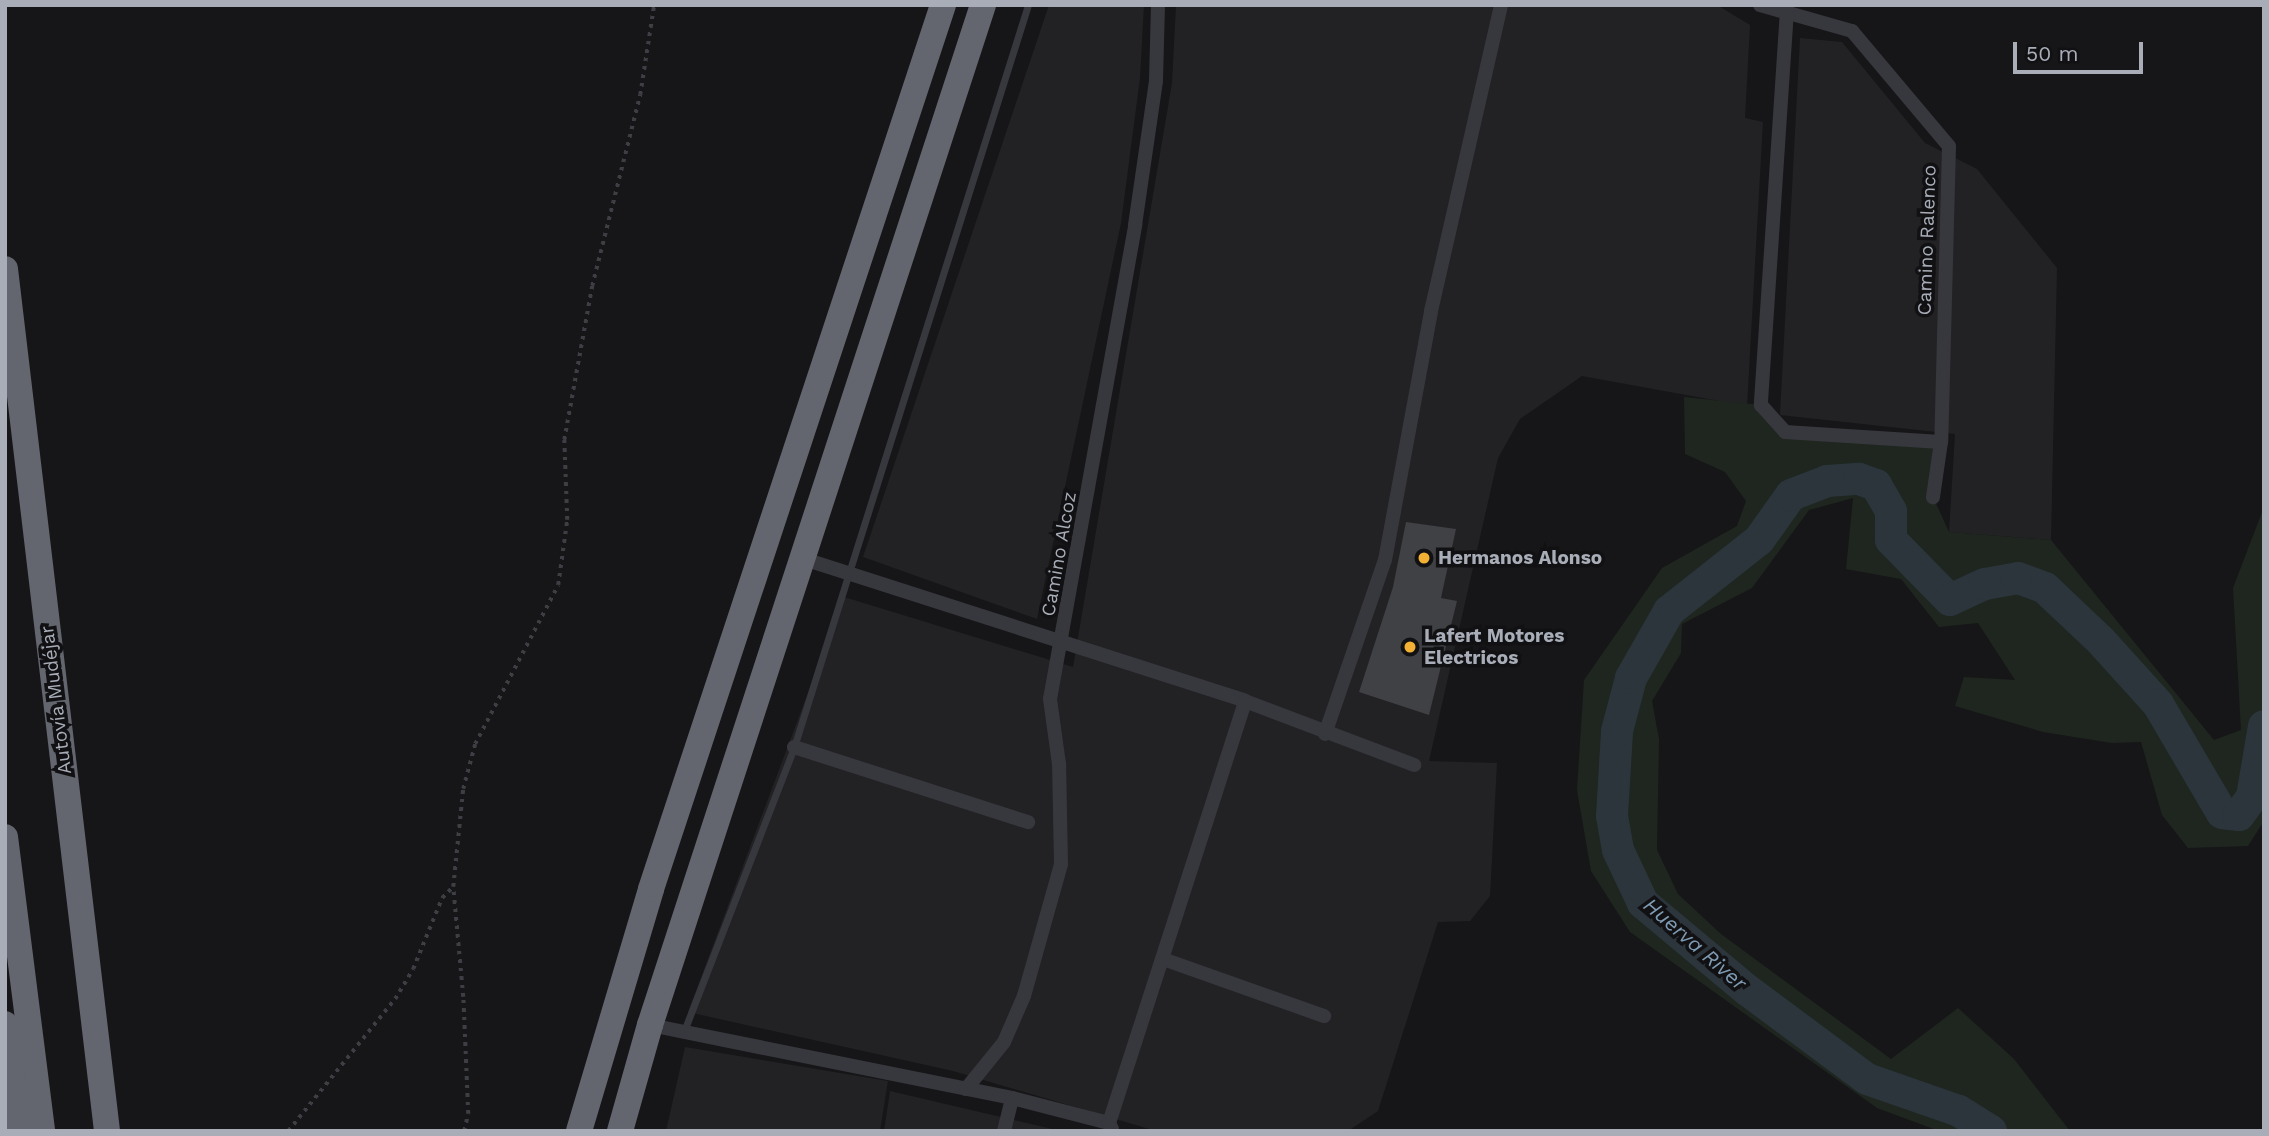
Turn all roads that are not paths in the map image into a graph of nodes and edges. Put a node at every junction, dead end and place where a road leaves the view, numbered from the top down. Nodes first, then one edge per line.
1 (943, 5) edge
2 (983, 5) edge
3 (1028, 5) edge
4 (1158, 5) edge
5 (1501, 5) edge
6 (1760, 5) edge
7 (1787, 10) junction
8 (5, 269) edge
9 (1941, 442) junction
10 (1933, 497) dead end
11 (804, 559) junction
12 (846, 571) junction
13 (1063, 642) junction
14 (1245, 701) junction
15 (1325, 734) junction
16 (794, 747) junction
17 (1414, 765) dead end
18 (1028, 822) dead end
19 (5, 837) edge
20 (1163, 959) junction
21 (1324, 1016) dead end
22 (5, 1024) edge
23 (650, 1025) junction
24 (684, 1032) junction
25 (966, 1089) junction
26 (1012, 1098) junction
27 (1111, 1127) edge
28 (19, 1131) edge
29 (42, 1131) edge
30 (107, 1131) edge
31 (579, 1131) edge
32 (620, 1131) edge
33 (1004, 1131) edge

1 - 31 highway
2 - 11 highway
3 - 12 lane
4 - 13 street, Camino Alcoz
5 - 15 street
6 - 7 street, Camino Ralenco
7 - 9 street, Camino Ralenco
7 - 9 street
8 - 30 highway, Autovía Mudéjar
9 - 10 street, Camino Ralenco
11 - 12 street
11 - 23 highway
12 - 13 street
12 - 16 lane
13 - 14 street
13 - 25 street, Camino Alcoz
14 - 15 street
14 - 20 street
15 - 17 street
16 - 18 street
16 - 24 lane
19 - 29 highway
20 - 21 street
20 - 27 street
22 - 28 highway
23 - 24 street
23 - 32 highway
24 - 25 street
25 - 26 street
26 - 27 street
26 - 33 street

